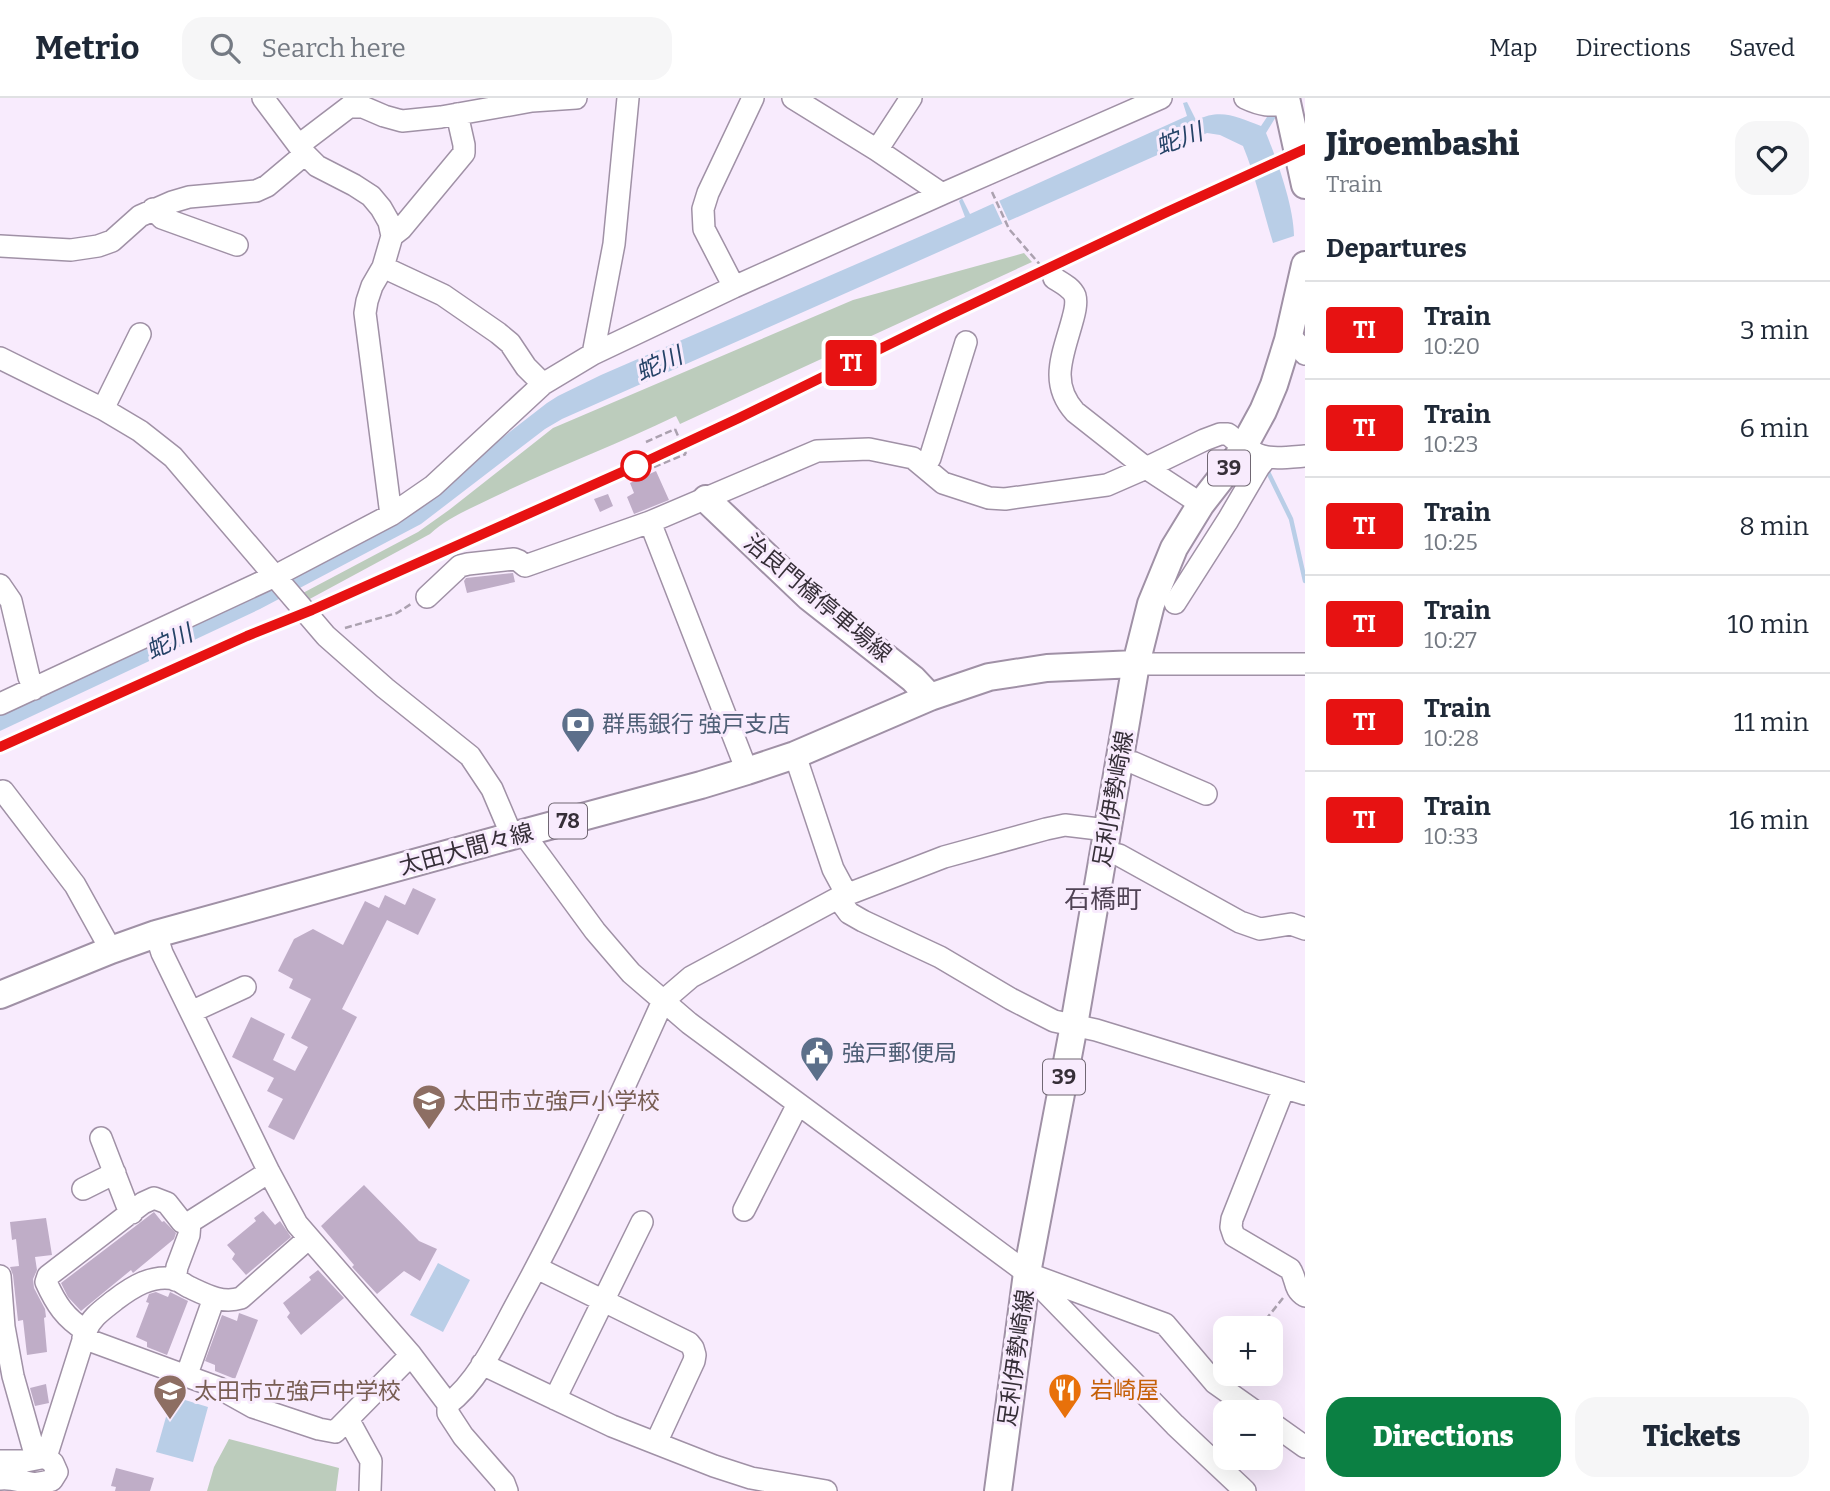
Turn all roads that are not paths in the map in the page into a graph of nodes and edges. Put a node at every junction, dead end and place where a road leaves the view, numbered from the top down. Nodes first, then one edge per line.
1 (263, 98) edge
2 (576, 98) edge
3 (628, 98) edge
4 (752, 98) edge
5 (793, 98) edge
6 (911, 98) edge
7 (1161, 98) edge
8 (1245, 98) edge
9 (1287, 101) edge
10 (447, 110) edge
11 (302, 150) junction
12 (877, 150) junction
13 (1305, 185) edge
14 (942, 194) junction
15 (153, 209) junction
16 (392, 236) junction
17 (237, 245) dead end
18 (0, 246) edge
19 (1305, 265) edge
20 (383, 267) junction
21 (1054, 278) road end
22 (734, 287) junction
23 (139, 334) dead end
24 (966, 342) dead end
25 (1296, 347) edge
26 (593, 354) junction
27 (0, 358) edge
28 (543, 384) junction
29 (103, 409) junction
30 (1255, 452) junction
31 (1305, 456) edge
32 (925, 467) junction
33 (1146, 468) junction
34 (706, 499) junction
35 (1201, 504) junction
36 (391, 514) junction
37 (650, 522) junction
38 (277, 578) junction
39 (0, 585) edge
40 (427, 597) road end
41 (1175, 603) dead end
42 (1136, 664) junction
43 (1305, 664) edge
44 (34, 689) junction
45 (930, 698) junction
46 (0, 704) edge
47 (795, 755) junction
48 (1120, 761) junction
49 (747, 772) junction
50 (0, 793) edge
51 (1206, 794) dead end
52 (519, 834) junction
53 (1105, 841) junction
54 (843, 897) junction
55 (1305, 929) edge
56 (156, 934) junction
57 (111, 950) junction
58 (245, 987) dead end
59 (0, 995) edge
60 (663, 1001) junction
61 (191, 1012) junction
62 (1074, 1025) junction
63 (1284, 1088) junction
64 (1305, 1094) edge
65 (798, 1104) junction
66 (101, 1138) dead end
67 (269, 1172) junction
68 (115, 1173) junction
69 (83, 1189) dead end
70 (744, 1210) dead end
71 (132, 1213) junction
72 (642, 1222) dead end
73 (190, 1225) junction
74 (309, 1238) junction
75 (537, 1268) junction
76 (1027, 1273) junction
77 (0, 1276) edge
78 (175, 1279) junction
79 (1300, 1281) edge
80 (214, 1298) junction
81 (603, 1301) junction
82 (84, 1335) junction
83 (411, 1355) junction
84 (482, 1364) junction
85 (186, 1377) junction
86 (555, 1399) junction
87 (1239, 1400) edge
88 (448, 1404) junction
89 (348, 1419) junction
90 (1283, 1431) edge
91 (656, 1443) junction
92 (1305, 1447) edge
93 (46, 1457) junction
94 (0, 1461) edge
95 (0, 1479) edge
96 (370, 1491) edge
97 (508, 1491) edge
98 (826, 1491) edge
99 (998, 1491) edge
100 (1245, 1491) edge

1 - 11 street
2 - 10 street
3 - 26 street
4 - 22 street
5 - 12 street
6 - 12 street
7 - 14 street
8 - 9 street
9 - 13 main road
10 - 11 street
10 - 16 street
11 - 15 street
11 - 16 street
12 - 14 street
14 - 22 street
15 - 17 street
15 - 18 street
16 - 20 street
19 - 25 main road, 足利伊勢崎線 / 39
20 - 28 street
20 - 36 street
21 - 33 street
22 - 26 street
23 - 29 street
24 - 32 street
25 - 30 main road, 足利伊勢崎線 / 39
26 - 28 street
27 - 29 street
28 - 36 street
29 - 38 street
30 - 31 street
30 - 33 street
30 - 35 main road, 足利伊勢崎線 / 39
30 - 41 street
32 - 33 street
32 - 34 street
33 - 35 street
34 - 37 street
34 - 45 main road, 治良門橋停車場線
35 - 42 main road, 足利伊勢崎線 / 39
36 - 38 street
37 - 40 street
37 - 49 street
38 - 44 street
38 - 52 street
39 - 44 street
42 - 43 street
42 - 45 main road, 太田大間々線 / 78
42 - 48 main road, 足利伊勢崎線 / 39
44 - 46 street
45 - 47 main road, 太田大間々線 / 78
47 - 49 main road, 太田大間々線 / 78
47 - 54 street
48 - 51 street
48 - 53 main road, 足利伊勢崎線 / 39
49 - 52 main road, 太田大間々線 / 78
50 - 57 street
52 - 56 main road, 太田大間々線 / 78
52 - 60 street
53 - 54 street
53 - 55 street
53 - 62 main road, 足利伊勢崎線 / 39
54 - 60 street
54 - 62 street
56 - 57 main road, 太田大間々線 / 78
56 - 61 street
57 - 59 main road, 太田大間々線 / 78
58 - 61 street
60 - 65 street
60 - 75 street
61 - 67 street
62 - 63 street
62 - 76 main road, 足利伊勢崎線 / 39
63 - 64 street
63 - 79 street
65 - 70 street
65 - 76 street
66 - 68 street
67 - 73 street
67 - 74 street
68 - 69 street
68 - 71 street
71 - 73 street
71 - 82 street
72 - 81 street
73 - 78 street
74 - 80 street
74 - 83 street
75 - 81 street
75 - 84 street
76 - 87 street
76 - 99 main road, 足利伊勢崎線 / 39
76 - 100 street
77 - 93 street
78 - 80 street
78 - 82 street
80 - 85 street
81 - 86 street
81 - 91 street
82 - 85 street
82 - 93 street
83 - 88 street
83 - 89 street
84 - 86 street
84 - 88 street
85 - 89 street
86 - 91 street
88 - 97 street
89 - 96 street
90 - 92 street
91 - 98 street
93 - 94 street
93 - 95 street

